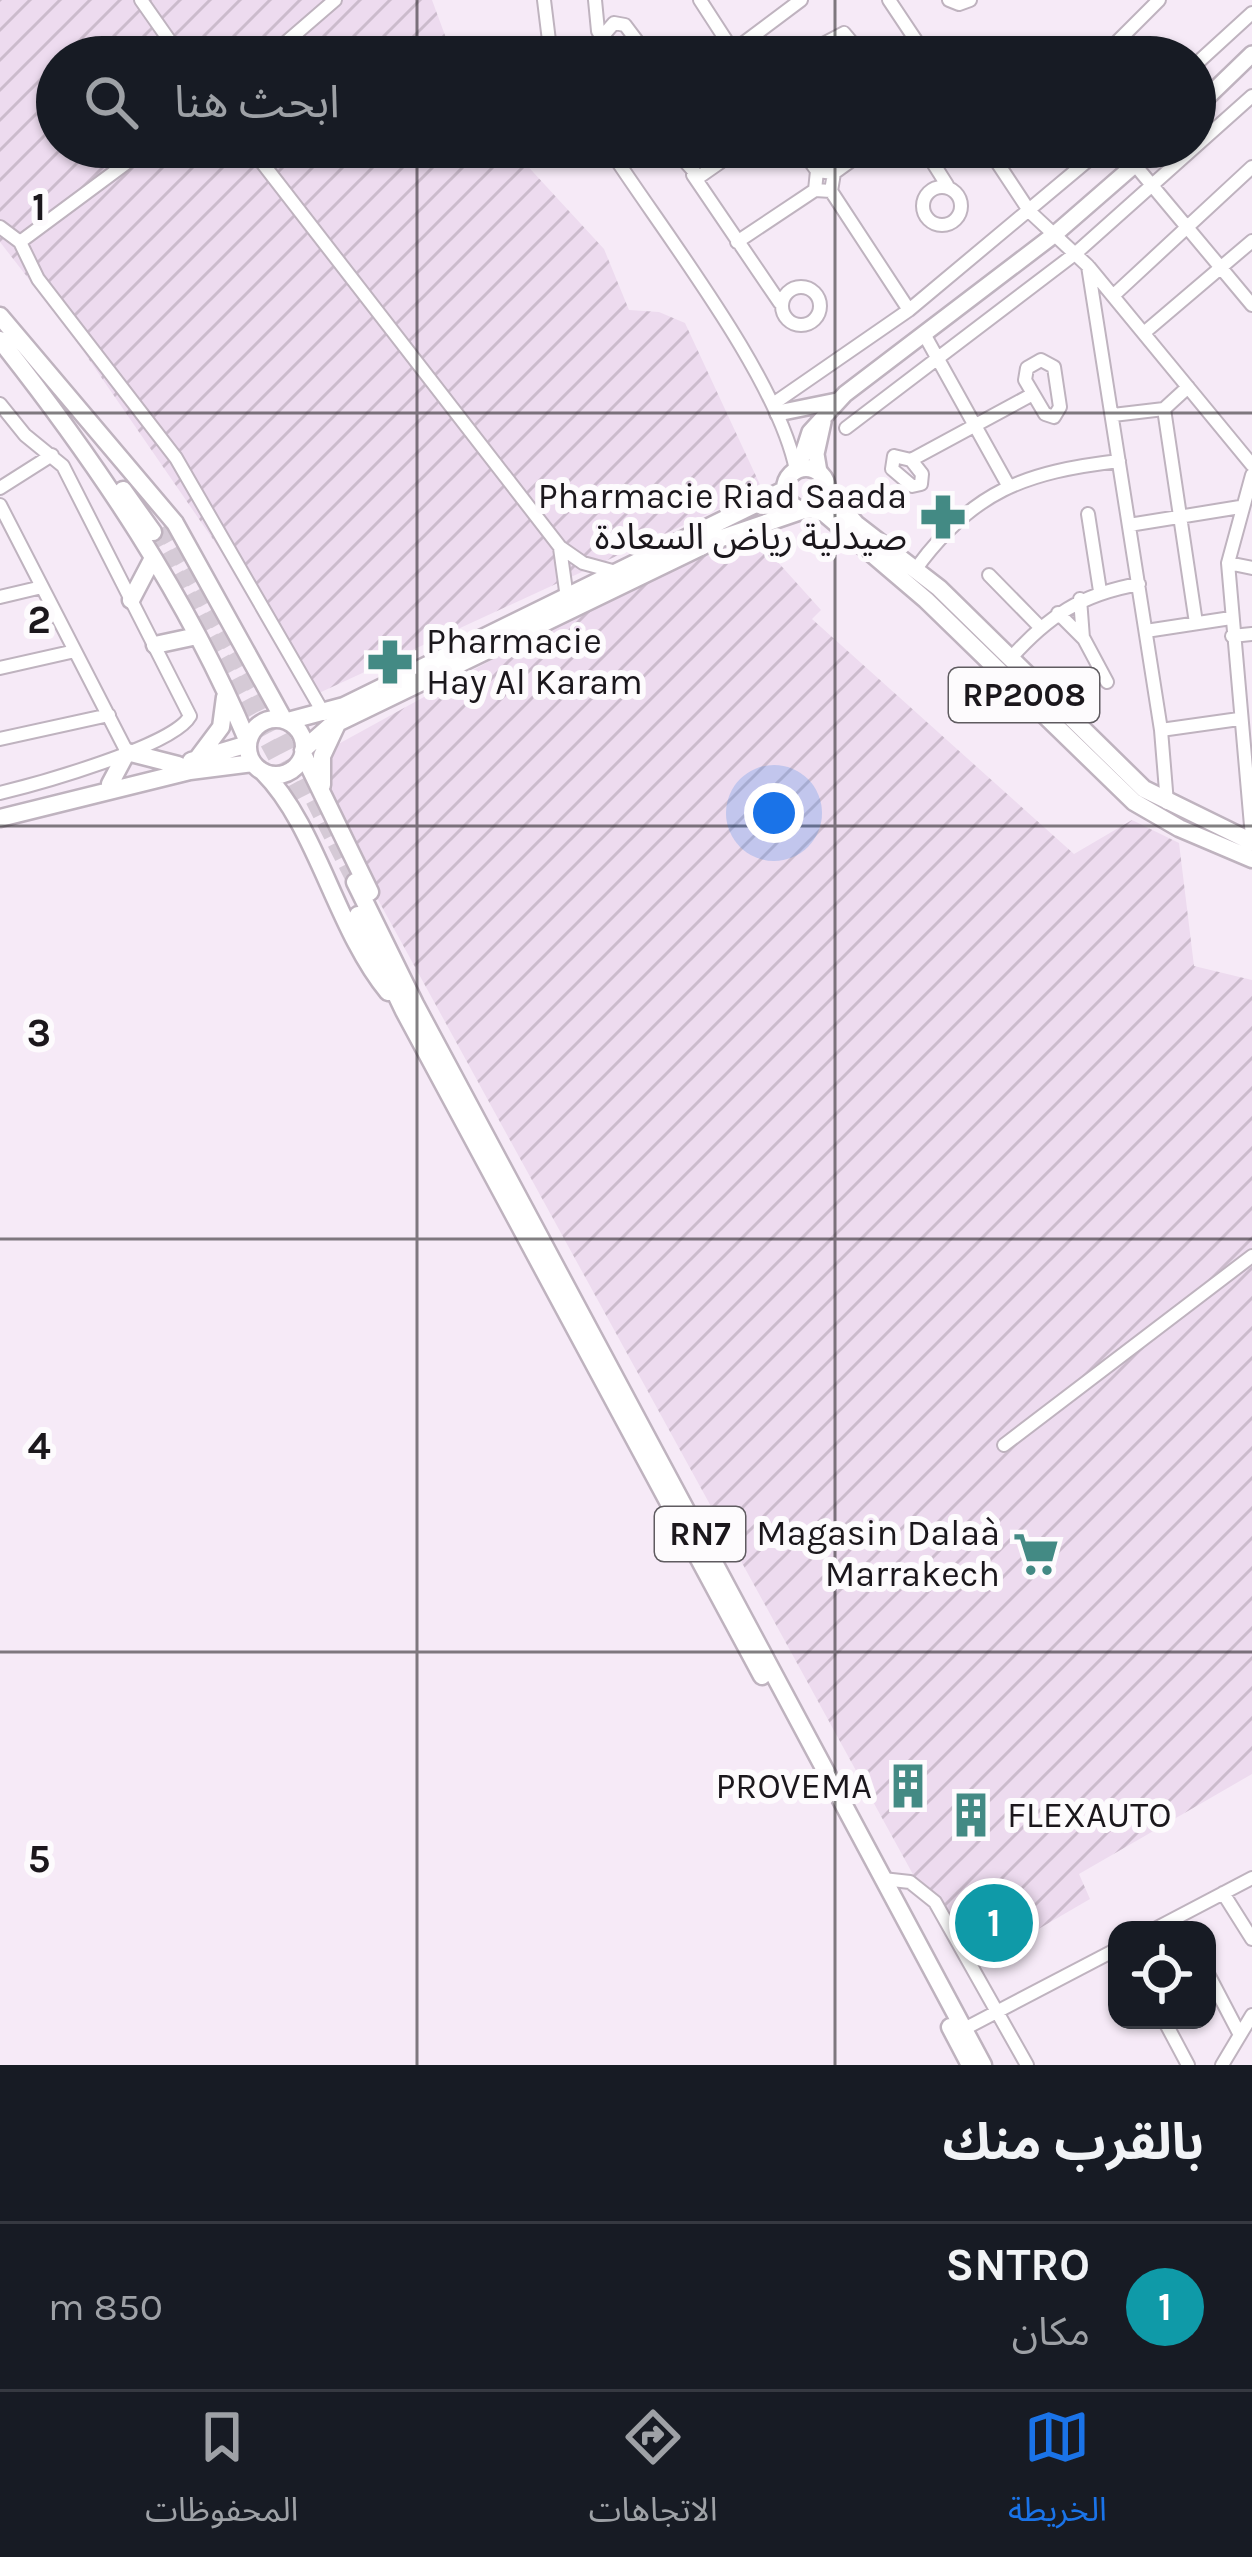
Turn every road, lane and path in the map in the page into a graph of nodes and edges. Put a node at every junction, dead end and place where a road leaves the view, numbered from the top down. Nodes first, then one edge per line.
1 (141, 0) edge
2 (335, 0) edge
3 (544, 0) edge
4 (595, 0) edge
5 (700, 0) edge
6 (801, 0) edge
7 (889, 0) edge
8 (949, 0) edge
9 (970, 0) edge
10 (1159, 0) edge
11 (1252, 13) edge
12 (166, 36) edge
13 (293, 36) edge
14 (548, 36) edge
15 (601, 36) edge
16 (603, 36) edge
17 (633, 36) edge
18 (721, 36) edge
19 (756, 36) edge
20 (913, 36) edge
21 (1123, 36) edge
22 (1216, 46) edge
23 (1252, 54) edge
24 (1235, 70) junction
25 (1216, 89) edge
26 (1252, 94) edge
27 (1216, 127) edge
28 (1252, 166) edge
29 (120, 168) edge
30 (266, 168) edge
31 (622, 168) edge
32 (690, 168) edge
33 (712, 168) edge
34 (815, 168) edge
35 (841, 168) edge
36 (936, 168) edge
37 (1001, 168) edge
38 (1080, 168) edge
39 (1132, 168) edge
40 (1137, 168) edge
41 (1172, 168) edge
42 (817, 171) junction
43 (834, 173) junction
44 (693, 175) junction
45 (947, 185) dead end
46 (1152, 186) junction
47 (815, 190) junction
48 (831, 191) junction
49 (1030, 212) junction
50 (0, 226) edge
51 (1187, 228) junction
52 (1055, 234) junction
53 (1252, 241) edge
54 (20, 242) junction
55 (736, 242) junction
56 (1076, 253) junction
57 (1088, 266) junction
58 (1221, 268) junction
59 (1114, 294) junction
60 (780, 303) dead end
61 (1252, 305) edge
62 (910, 310) junction
63 (0, 316) edge
64 (1145, 332) junction
65 (924, 334) junction
66 (0, 340) edge
67 (941, 359) junction
68 (1188, 387) junction
69 (1033, 394) dead end
70 (837, 401) junction
71 (0, 404) edge
72 (776, 408) junction
73 (1164, 409) junction
74 (1113, 415) junction
75 (824, 419) junction
76 (977, 424) junction
77 (846, 428) dead end
78 (102, 437) junction
79 (85, 450) junction
80 (52, 455) junction
81 (911, 460) junction
82 (1119, 461) junction
83 (1252, 465) edge
84 (63, 466) junction
85 (797, 469) junction
86 (819, 472) junction
87 (1252, 475) edge
88 (920, 485) junction
89 (1008, 485) junction
90 (0, 488) edge
91 (784, 490) junction
92 (827, 490) junction
93 (926, 500) dead end
94 (0, 506) edge
95 (807, 510) junction
96 (1088, 514) dead end
97 (1242, 514) edge
98 (1181, 518) junction
99 (1129, 525) junction
100 (560, 547) junction
101 (153, 558) junction
102 (1244, 564) edge
103 (915, 570) junction
104 (620, 572) junction
105 (988, 575) dead end
106 (1139, 584) junction
107 (42, 587) junction
108 (1100, 591) junction
109 (0, 597) edge
110 (567, 599) junction
111 (1080, 599) junction
112 (131, 600) junction
113 (1058, 613) junction
114 (1231, 618) junction
115 (1196, 623) junction
116 (1039, 626) junction
117 (1146, 631) junction
118 (1252, 634) edge
119 (197, 636) junction
120 (1232, 636) junction
121 (1084, 639) junction
122 (155, 645) junction
123 (75, 651) junction
124 (1010, 659) junction
125 (0, 668) edge
126 (1107, 682) dead end
127 (224, 691) junction
128 (109, 715) junction
129 (331, 718) junction
130 (1239, 719) junction
131 (286, 721) junction
132 (1161, 730) junction
133 (0, 739) edge
134 (248, 743) junction
135 (127, 752) junction
136 (303, 752) junction
137 (197, 759) junction
138 (178, 765) junction
139 (258, 767) junction
140 (110, 784) junction
141 (323, 792) junction
142 (0, 793) edge
143 (1245, 801) junction
144 (1167, 804) junction
145 (0, 814) edge
146 (1227, 832) junction
147 (1252, 840) edge
148 (1252, 859) edge
149 (350, 885) tunnel mouth
150 (409, 1008) junction
151 (1252, 1256) edge
152 (1004, 1445) dead end
153 (1252, 1878) edge
154 (883, 1879) junction
155 (1223, 1893) junction
156 (1184, 1921) edge
157 (1252, 1939) edge
158 (1108, 1954) edge
159 (1216, 1989) edge
160 (998, 2012) junction
161 (1252, 2015) edge
162 (1169, 2029) edge
163 (964, 2030) junction
164 (1240, 2035) junction
165 (970, 2065) edge
166 (983, 2065) edge
167 (1027, 2065) edge
168 (1188, 2065) edge
169 (1222, 2065) edge

1 - 12 street
2 - 13 street
3 - 14 street
4 - 15 street
5 - 18 street
6 - 19 street
7 - 20 street
8 - 9 street
10 - 21 street
11 - 22 street
16 - 17 street
23 - 24 main road
24 - 25 main road
24 - 26 street
26 - 27 street
28 - 51 street
29 - 54 street
30 - 100 street
31 - 72 street
32 - 44 street
33 - 44 street
34 - 42 street
35 - 43 street
36 - 45 street
37 - 49 street
38 - 49 street
39 - 52 main road
40 - 46 street
41 - 46 street
42 - 43 street
42 - 47 street
43 - 48 street
44 - 55 street
46 - 51 street
46 - 56 street
47 - 48 street
47 - 55 street
48 - 62 street
49 - 52 street
49 - 62 street
50 - 54 street
51 - 58 street
51 - 59 street
52 - 56 street
52 - 65 main road
53 - 58 street
54 - 129 street
55 - 60 street
56 - 57 street
56 - 67 street
57 - 59 street
57 - 74 street
58 - 61 street
58 - 64 street
59 - 64 street
62 - 72 street
63 - 78 highway
64 - 68 street
65 - 67 street
65 - 70 main road
66 - 79 highway
67 - 76 street
67 - 77 street
68 - 73 street
68 - 83 street
69 - 76 street
70 - 72 main road
70 - 75 main road
71 - 80 street
72 - 85 street
73 - 74 street
73 - 98 street
74 - 82 street
75 - 85 main road
75 - 86 main road
76 - 81 street
76 - 89 street
78 - 79 street
78 - 79 highway
78 - 131 highway
79 - 84 street
79 - 101 highway
80 - 84 street
80 - 90 street
81 - 88 street
81 - 88 street
82 - 89 street
82 - 99 street
84 - 112 street
85 - 86 highway
85 - 91 highway
86 - 92 highway, RP2008
87 - 97 street
88 - 93 street
89 - 103 street
91 - 95 highway, RP2008
91 - 104 highway
92 - 95 highway
92 - 103 highway, RP2008
94 - 107 street
95 - 129 highway
95 - 148 highway, RP2008
96 - 108 street
97 - 98 street
97 - 102 street
98 - 99 street
98 - 115 street
99 - 106 street
100 - 104 street
100 - 110 street
101 - 112 highway
101 - 119 highway
102 - 114 street
103 - 124 highway, RP2008
104 - 110 highway
105 - 116 street
106 - 108 street
106 - 117 street
107 - 109 street
107 - 123 street
108 - 111 street
110 - 129 highway
111 - 113 street
111 - 121 street
112 - 122 street
113 - 116 street
113 - 121 street
114 - 115 street
114 - 120 street
115 - 117 street
116 - 124 street
117 - 132 street
118 - 120 street
119 - 122 highway
119 - 127 highway
120 - 130 street
121 - 126 street
122 - 135 street
123 - 125 street
123 - 128 street
124 - 144 highway, RP2008
127 - 134 highway
127 - 137 highway
128 - 133 street
128 - 135 street
129 - 131 highway
129 - 136 highway
129 - 141 highway
130 - 132 street
130 - 143 street
131 - 134 highway
131 - 136 highway
132 - 144 street
134 - 137 highway
134 - 139 highway
135 - 138 highway
135 - 140 highway
135 - 142 street
136 - 139 highway
136 - 141 highway
137 - 138 highway
138 - 140 highway
139 - 145 highway
139 - 150 highway
140 - 145 highway
141 - 150 highway
143 - 146 street
143 - 147 street
144 - 146 highway, RP2008
146 - 147 highway, RP2008
149 - 150 highway, RN7
150 - 154 highway, RN7
150 - 165 highway, RN7
151 - 152 street
153 - 155 street
154 - 160 street
154 - 163 highway, RN7
155 - 156 street
155 - 157 street
158 - 160 street
159 - 164 street
160 - 163 street
160 - 167 street
161 - 164 street
162 - 168 street
163 - 166 highway, RN7
164 - 169 street

